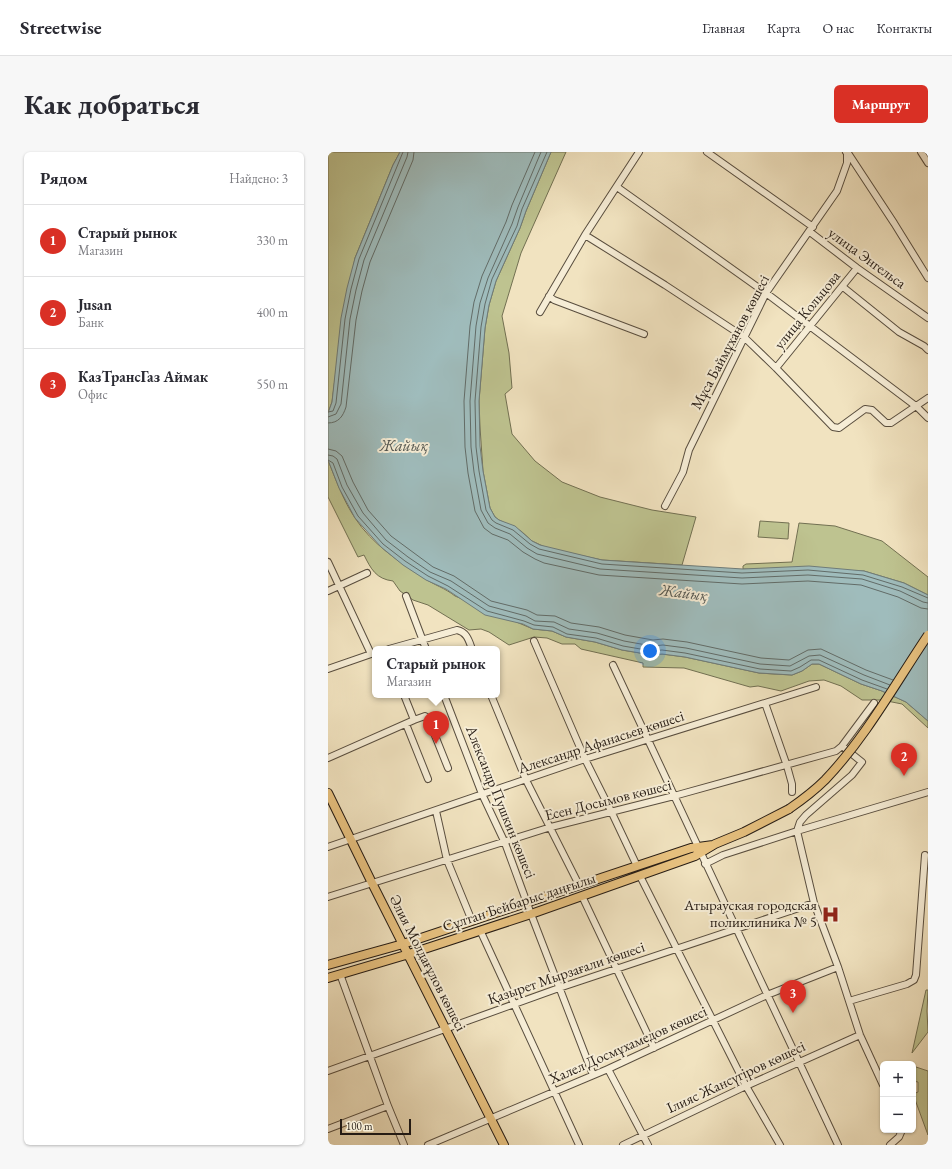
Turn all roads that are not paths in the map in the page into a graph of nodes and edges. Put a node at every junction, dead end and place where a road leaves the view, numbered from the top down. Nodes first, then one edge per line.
1 (639, 152) edge
2 (707, 152) edge
3 (847, 152) edge
4 (922, 152) edge
5 (928, 162) edge
6 (617, 187) junction
7 (812, 229) junction
8 (585, 235) junction
9 (857, 268) junction
10 (928, 278) edge
11 (843, 287) junction
12 (766, 293) junction
13 (549, 296) junction
14 (540, 312) dead end
15 (928, 318) edge
16 (811, 326) junction
17 (644, 334) dead end
18 (744, 337) junction
19 (928, 350) edge
20 (776, 368) junction
21 (928, 398) edge
22 (917, 406) junction
23 (928, 418) edge
24 (665, 506) dead end
25 (328, 562) edge
26 (367, 573) dead end
27 (339, 586) junction
28 (328, 591) edge
29 (406, 596) dead end
30 (928, 635) edge
31 (423, 640) junction
32 (534, 641) dead end
33 (400, 646) edge
34 (425, 646) edge
35 (471, 646) edge
36 (372, 651) edge
37 (372, 653) edge
38 (613, 665) dead end
39 (328, 669) edge
40 (816, 688) dead end
41 (405, 698) edge
42 (445, 698) edge
43 (492, 698) edge
44 (874, 702) dead end
45 (765, 703) junction
46 (414, 720) junction
47 (406, 724) junction
48 (647, 739) junction
49 (842, 746) junction
50 (328, 758) edge
51 (585, 760) junction
52 (787, 766) junction
53 (448, 768) dead end
54 (428, 779) dead end
55 (526, 780) junction
56 (792, 792) dead end
57 (928, 792) edge
58 (328, 793) edge
59 (482, 794) junction
60 (674, 796) junction
61 (436, 811) junction
62 (612, 811) junction
63 (551, 827) junction
64 (797, 831) junction
65 (350, 839) junction
66 (505, 843) junction
67 (328, 847) edge
68 (698, 850) junction
69 (925, 855) dead end
70 (447, 860) junction
71 (705, 864) junction
72 (637, 866) junction
73 (640, 876) junction
74 (372, 884) junction
75 (579, 885) junction
76 (582, 896) junction
77 (328, 897) edge
78 (527, 902) junction
79 (814, 903) junction
80 (530, 914) junction
81 (472, 921) junction
82 (737, 928) junction
83 (480, 930) junction
84 (403, 944) junction
85 (677, 948) junction
86 (408, 954) junction
87 (328, 965) edge
88 (838, 967) junction
89 (617, 968) junction
90 (340, 974) junction
91 (328, 978) edge
92 (559, 988) junction
93 (767, 995) junction
94 (849, 1001) junction
95 (513, 1004) junction
96 (713, 1021) junction
97 (446, 1029) junction
98 (860, 1035) junction
99 (654, 1048) junction
100 (370, 1056) junction
101 (799, 1062) junction
102 (608, 1070) junction
103 (328, 1071) edge
104 (593, 1075) junction
105 (880, 1078) edge
106 (746, 1086) junction
107 (554, 1092) junction
108 (388, 1106) junction
109 (491, 1118) junction
110 (328, 1128) edge
111 (901, 1133) edge
112 (643, 1136) junction
113 (404, 1145) edge
114 (428, 1145) edge
115 (504, 1145) edge
116 (579, 1145) edge
117 (623, 1145) edge
118 (648, 1145) edge
119 (780, 1145) edge
120 (838, 1145) edge
121 (890, 1145) edge

1 - 6 street
2 - 7 street, улица Энгельса
3 - 7 street, Мұса Баймұханов көшесі
3 - 10 street
4 - 5 street
6 - 8 street
6 - 12 street
7 - 9 street, улица Энгельса
7 - 12 street, Мұса Баймұханов көшесі
8 - 13 street
8 - 18 street
9 - 11 street, улица Кольцова
9 - 15 street, улица Энгельса
11 - 16 street, улица Кольцова
11 - 19 street
12 - 16 street
12 - 18 street, Мұса Баймұханов көшесі
13 - 14 street
13 - 17 street
16 - 20 street, улица Кольцова
16 - 22 street
18 - 20 street
18 - 24 street, Мұса Баймұханов көшесі
20 - 22 street
21 - 22 street
22 - 23 street
25 - 27 street
26 - 27 street
27 - 28 street
27 - 36 street
29 - 31 street
30 - 68 main road, Сұлтан Бейбарыс даңғылы, bridge
31 - 33 street
31 - 34 street
31 - 35 street
32 - 51 street
37 - 39 street
38 - 48 street
40 - 45 street, Александр Афанасьев көшесі
41 - 46 street
42 - 59 street, Александр Пушкин көшесі
43 - 55 street
44 - 49 street, Есен Досымов көшесі
45 - 48 street, Александр Афанасьев көшесі
45 - 52 street
46 - 47 street
46 - 53 street
47 - 50 street
47 - 54 street
48 - 51 street, Александр Афанасьев көшесі
48 - 60 street
49 - 52 street, Есен Досымов көшесі
49 - 64 street
51 - 55 street, Александр Афанасьев көшесі
51 - 62 street
52 - 56 street
52 - 60 street, Есен Досымов көшесі
55 - 59 street, Александр Афанасьев көшесі
55 - 63 street
57 - 64 street
58 - 65 main road, Әлия Молдағұлов көшесі
59 - 61 street, Александр Афанасьев көшесі
59 - 66 street, Александр Пушкин көшесі
60 - 62 street, Есен Досымов көшесі
60 - 68 street
61 - 65 street, Александр Афанасьев көшесі
61 - 70 street
62 - 63 street, Есен Досымов көшесі
62 - 72 street
63 - 66 street, Есен Досымов көшесі
63 - 75 street
64 - 71 street
64 - 79 street
65 - 67 street, Александр Афанасьев көшесі
65 - 74 main road, Әлия Молдағұлов көшесі
66 - 70 street, Есен Досымов көшесі
66 - 78 street, Александр Пушкин көшесі
68 - 71 street
68 - 72 main road, Сұлтан Бейбарыс даңғылы
68 - 73 main road, Сұлтан Бейбарыс даңғылы
69 - 94 street
70 - 74 street, Есен Досымов көшесі
70 - 81 street
71 - 82 street
72 - 75 main road, Сұлтан Бейбарыс даңғылы
73 - 76 main road, Сұлтан Бейбарыс даңғылы
73 - 85 street
74 - 77 street, Есен Досымов көшесі
74 - 84 main road, Әлия Молдағұлов көшесі
75 - 78 main road, Сұлтан Бейбарыс даңғылы
76 - 80 main road, Сұлтан Бейбарыс даңғылы
76 - 89 street
78 - 80 street, Александр Пушкин көшесі
78 - 81 main road, Сұлтан Бейбарыс даңғылы
79 - 82 street, Қазырет Мырзағали көшесі
79 - 88 street
80 - 83 main road, Сұлтан Бейбарыс даңғылы
80 - 92 street, Александр Пушкин көшесі
81 - 84 main road, Сұлтан Бейбарыс даңғылы
82 - 85 street, Қазырет Мырзағали көшесі
82 - 93 street
83 - 86 main road, Сұлтан Бейбарыс даңғылы
83 - 95 street
84 - 86 main road, Әлия Молдағұлов көшесі
84 - 87 main road, Сұлтан Бейбарыс даңғылы
85 - 89 street, Қазырет Мырзағали көшесі
85 - 96 street
86 - 90 main road, Сұлтан Бейбарыс даңғылы
86 - 97 main road, Әлия Молдағұлов көшесі
88 - 93 street, Халел Досмұхамедов көшесі
88 - 94 street
89 - 92 street, Қазырет Мырзағали көшесі
89 - 99 street
90 - 91 main road, Сұлтан Бейбарыс даңғылы
90 - 100 street
92 - 95 street, Қазырет Мырзағали көшесі
92 - 104 street, Александр Пушкин көшесі
93 - 96 street, Халел Досмұхамедов көшесі
93 - 101 street
94 - 98 street
95 - 97 street, Қазырет Мырзағали көшесі
95 - 107 street
96 - 99 street, Халел Досмұхамедов көшесі
96 - 106 street
97 - 100 street, Қазырет Мырзағали көшесі
97 - 109 main road, Әлия Молдағұлов көшесі
98 - 101 street, Ілияс Жансүгіров көшесі
98 - 105 street
99 - 102 street, Халел Досмұхамедов көшесі
100 - 103 street, Қазырет Мырзағали көшесі
100 - 108 street
101 - 106 street, Ілияс Жансүгіров көшесі
101 - 120 street
102 - 104 street, Халел Досмұхамедов көшесі
102 - 112 street
104 - 107 street, Халел Досмұхамедов көшесі
106 - 112 street, Ілияс Жансүгіров көшесі
106 - 119 street
107 - 109 street, Халел Досмұхамедов көшесі
107 - 116 street
108 - 110 street
108 - 113 street
109 - 114 street, Халел Досмұхамедов көшесі
109 - 115 main road, Әлия Молдағұлов көшесі
111 - 121 street
112 - 117 street, Ілияс Жансүгіров көшесі
112 - 118 street

